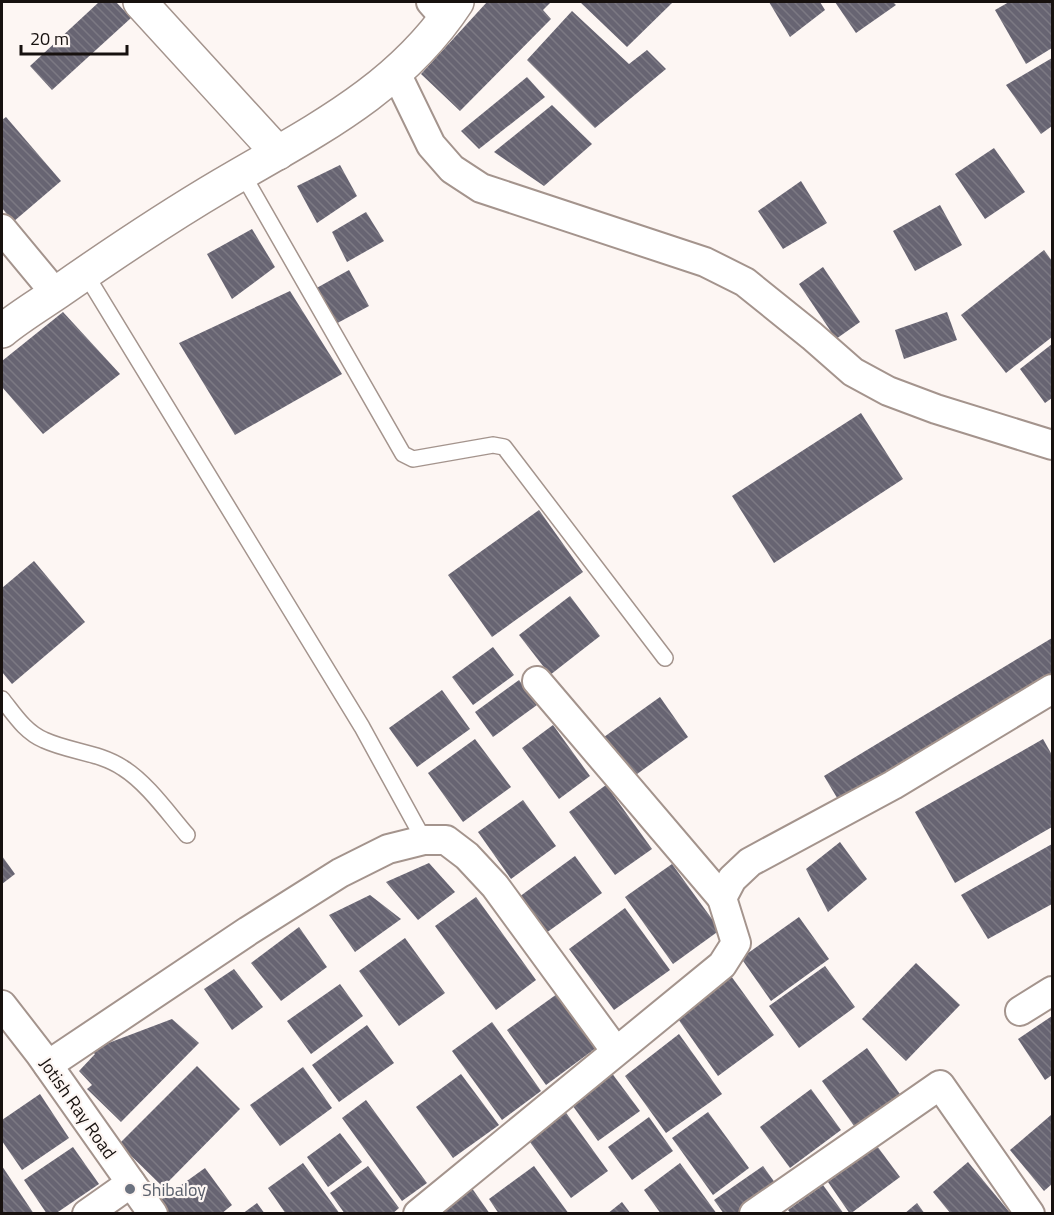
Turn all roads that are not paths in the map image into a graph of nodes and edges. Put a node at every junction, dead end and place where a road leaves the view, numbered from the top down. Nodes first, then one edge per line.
1 (140, 2) edge
2 (444, 7) edge
3 (396, 74) junction
4 (278, 153) junction
5 (242, 173) junction
6 (2, 229) edge
7 (85, 273) junction
8 (56, 294) junction
9 (2, 331) edge
10 (1053, 445) edge
11 (665, 658) dead end
12 (537, 681) dead end
13 (1052, 692) edge
14 (2, 699) edge
15 (187, 835) dead end
16 (424, 840) junction
17 (722, 898) junction
18 (1053, 991) edge
19 (2, 1005) edge
20 (1020, 1011) dead end
21 (615, 1050) junction
22 (48, 1065) junction
23 (131, 1183) junction
24 (87, 1214) edge
25 (153, 1214) edge
26 (418, 1214) edge
27 (754, 1214) edge
28 (1030, 1214) edge

1 - 4 street
2 - 3 street
3 - 4 street
3 - 10 street
4 - 5 street
5 - 7 street
5 - 11 lane
6 - 8 street
7 - 8 street
7 - 16 lane
8 - 9 street
12 - 17 street
13 - 17 street
14 - 15 lane
16 - 21 street
16 - 22 street
17 - 21 street
18 - 20 street
19 - 22 street, Jotish Ray Road
21 - 26 street
22 - 23 street, Jotish Ray Road
23 - 24 street
23 - 25 street, Jotish Ray Road
27 - 28 street

